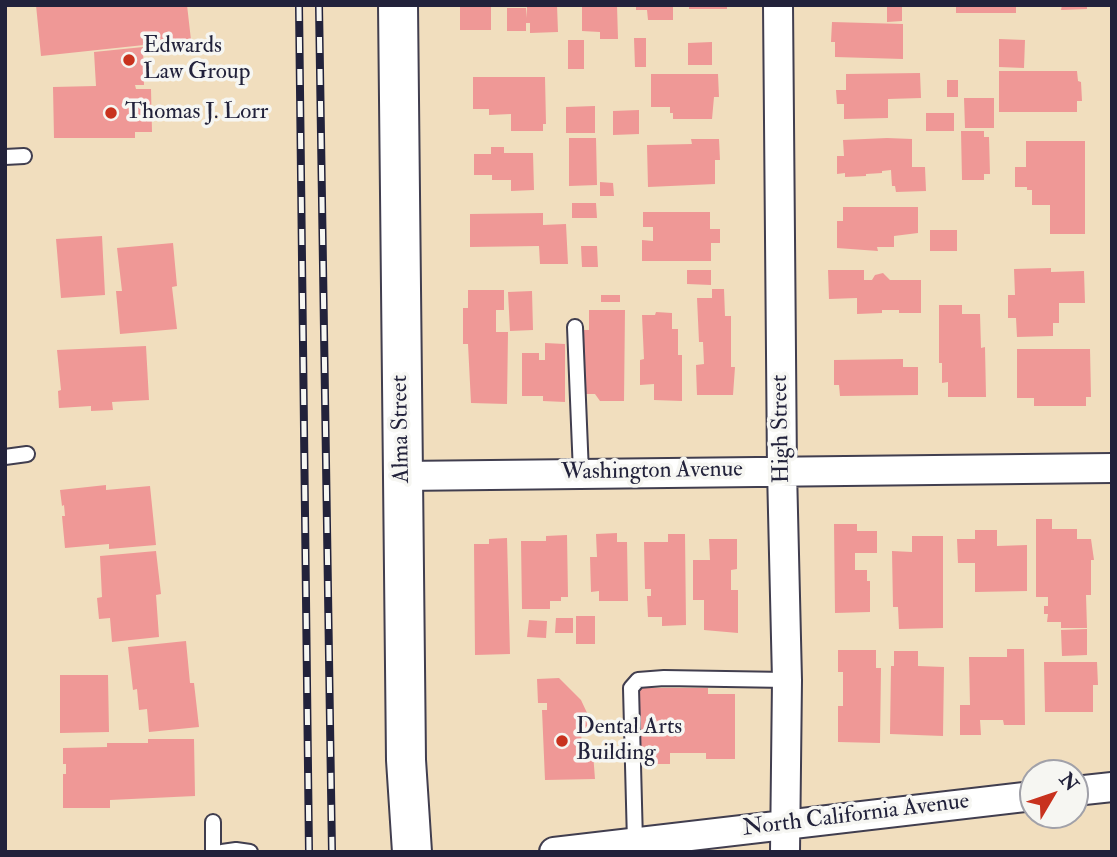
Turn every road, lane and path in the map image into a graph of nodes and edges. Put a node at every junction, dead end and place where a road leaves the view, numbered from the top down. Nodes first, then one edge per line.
1 (398, 5) edge
2 (778, 5) edge
3 (24, 156) dead end
4 (5, 157) edge
5 (575, 327) dead end
6 (27, 454) dead end
7 (5, 457) edge
8 (1112, 468) edge
9 (782, 470) junction
10 (581, 473) junction
11 (402, 476) junction
12 (787, 680) junction
13 (1112, 787) edge
14 (1089, 789) edge
15 (1019, 798) edge
16 (213, 822) dead end
17 (785, 824) junction
18 (635, 842) junction
19 (214, 852) edge
20 (222, 852) edge
21 (250, 852) edge
22 (412, 852) edge
23 (554, 852) edge
24 (785, 852) edge

1 - 11 main road, Alma Street
2 - 9 street, High Street
3 - 4 lane
5 - 10 lane
6 - 7 lane
8 - 9 street, Washington Avenue
9 - 10 street, Washington Avenue
9 - 12 street, High Street
10 - 11 street, Washington Avenue
11 - 22 main road, Alma Street
12 - 17 street, High Street
12 - 18 lane
13 - 14 street
15 - 17 street, North California Avenue
16 - 19 lane
17 - 18 street, North California Avenue
17 - 24 street, High Street
18 - 23 street, North California Avenue
20 - 21 lane

